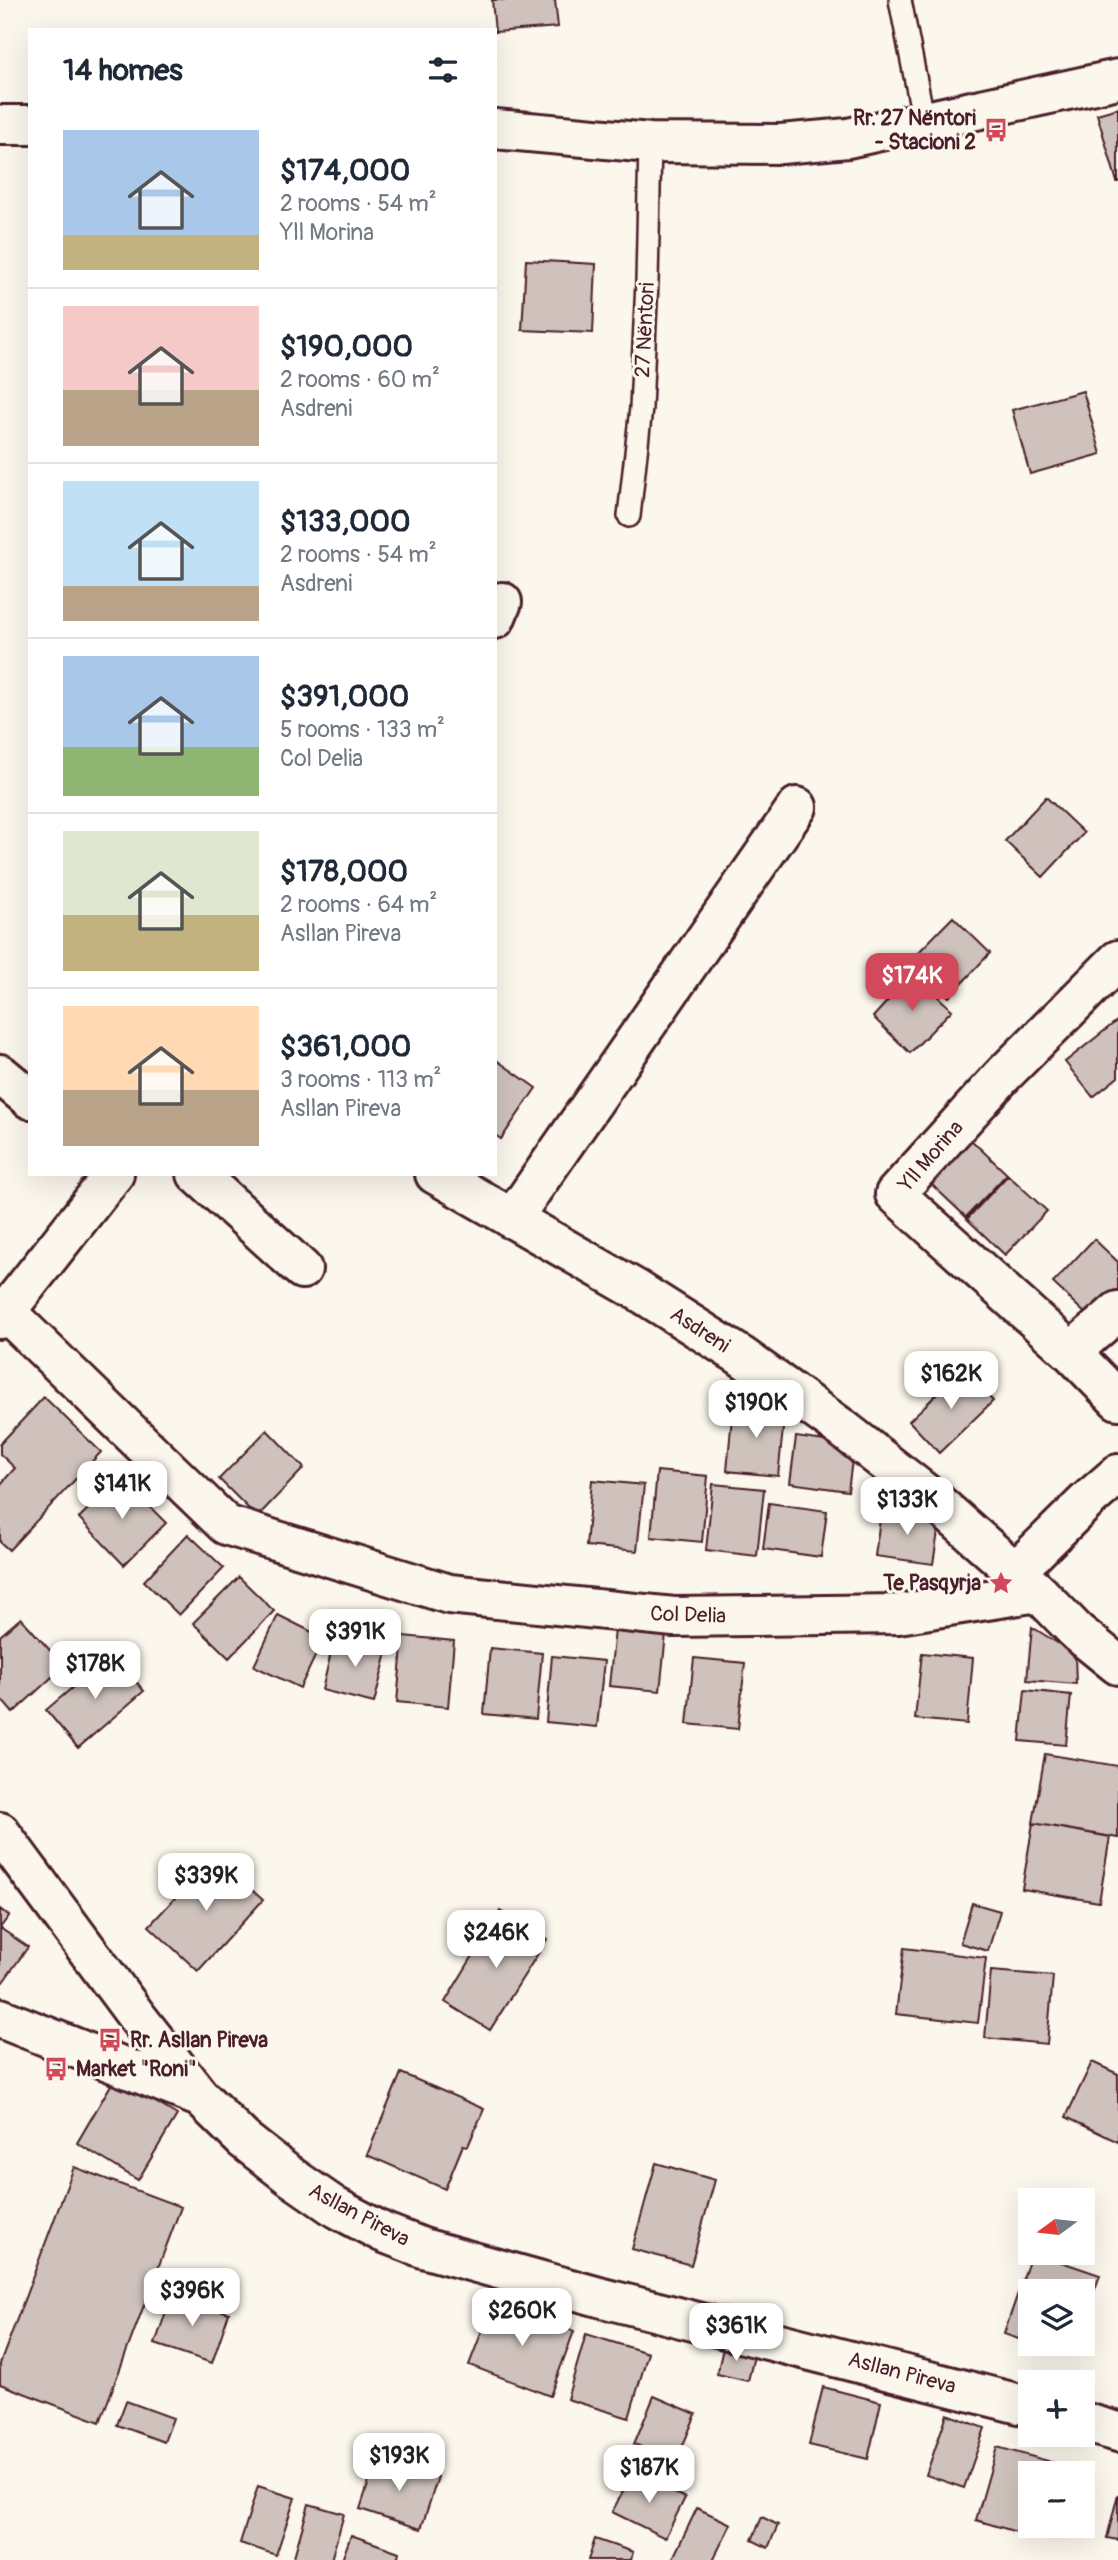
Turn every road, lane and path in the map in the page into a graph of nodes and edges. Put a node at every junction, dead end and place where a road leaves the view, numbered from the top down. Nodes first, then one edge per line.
1 (900, 0) edge
2 (1118, 79) edge
3 (924, 122) junction
4 (0, 125) edge
5 (28, 125) edge
6 (497, 129) edge
7 (650, 144) junction
8 (629, 516) dead end
9 (797, 807) dead end
10 (1118, 960) edge
11 (0, 1074) edge
12 (28, 1097) edge
13 (112, 1176) edge
14 (199, 1176) edge
15 (438, 1176) edge
16 (512, 1219) junction
17 (302, 1269) dead end
18 (1118, 1311) edge
19 (3, 1316) edge
20 (1071, 1352) junction
21 (1118, 1400) edge
22 (1118, 1474) edge
23 (1027, 1582) junction
24 (1118, 1665) edge
25 (0, 1832) edge
26 (0, 2018) edge
27 (199, 2096) junction
28 (1018, 2404) edge
29 (1095, 2425) edge
30 (1118, 2432) edge

1 - 3 lane
2 - 3 street
3 - 7 street
4 - 5 street
6 - 7 street
7 - 8 lane, 27 Nëntori
9 - 16 street
10 - 20 street, Yll Morina
11 - 12 street
13 - 19 street
14 - 17 street
15 - 16 street, Asdreni
16 - 23 street, Asdreni
18 - 20 street
19 - 23 street, Col Delia
20 - 21 street, Yll Morina
22 - 23 street
23 - 24 street, Asdreni
25 - 27 street, Asllan Pireva
26 - 27 street
27 - 28 street, Asllan Pireva
29 - 30 street

